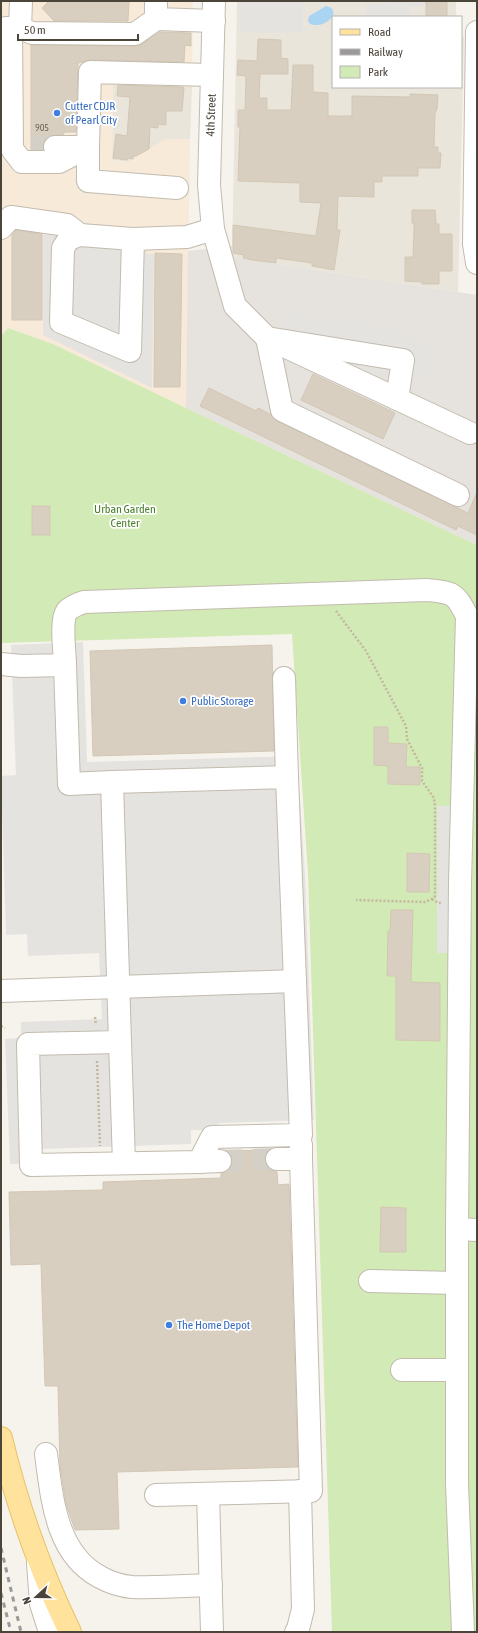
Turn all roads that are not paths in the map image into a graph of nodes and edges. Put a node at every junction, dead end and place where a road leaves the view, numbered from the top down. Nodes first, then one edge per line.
1 (21, 1) edge
2 (156, 10) edge
3 (214, 11) edge
4 (11, 28) edge
5 (477, 32) edge
6 (212, 75) junction
7 (55, 147) tunnel mouth
8 (88, 148) junction
9 (15, 149) edge
10 (177, 188) dead end
11 (1, 228) edge
12 (213, 229) junction
13 (80, 235) junction
14 (133, 239) junction
15 (477, 263) edge
16 (267, 338) junction
17 (397, 399) junction
18 (470, 433) dead end
19 (458, 495) dead end
20 (11, 665) edge
21 (65, 665) junction
22 (1, 678) edge
23 (284, 678) dead end
24 (287, 777) junction
25 (112, 782) junction
26 (469, 882) edge
27 (295, 981) junction
28 (119, 988) junction
29 (1, 991) edge
30 (120, 1042) junction
31 (301, 1135) junction
32 (302, 1159) junction
33 (277, 1160) tunnel mouth
34 (220, 1161) tunnel mouth
35 (199, 1162) junction
36 (124, 1163) junction
37 (467, 1229) edge
38 (370, 1281) dead end
39 (457, 1283) junction
40 (402, 1370) dead end
41 (457, 1370) junction
42 (1, 1438) edge
43 (46, 1454) dead end
44 (300, 1491) junction
45 (208, 1494) junction
46 (156, 1495) dead end
47 (38, 1558) junction
48 (211, 1585) junction
49 (50, 1632) edge
50 (70, 1632) edge
51 (212, 1632) edge
52 (296, 1632) edge
53 (463, 1632) edge

1 - 4 street
2 - 3 street
2 - 4 street
3 - 6 street, 4th Street
4 - 9 street
5 - 15 street
6 - 8 street
6 - 12 street, 4th Street
7 - 8 street
8 - 9 street
8 - 10 street
11 - 13 street
12 - 14 street
12 - 16 street, 4th Street
13 - 14 street
13 - 14 street
16 - 17 street
16 - 17 street
16 - 19 street
17 - 18 street
20 - 21 street
20 - 22 street
21 - 25 street
21 - 26 street
23 - 24 street
24 - 25 street
24 - 27 street
25 - 28 street
26 - 37 street
27 - 28 street
27 - 31 street
28 - 29 street
28 - 30 street
30 - 36 street
30 - 36 street
31 - 32 street
31 - 35 street
32 - 33 street
32 - 44 street
34 - 35 street
35 - 36 street
37 - 39 street
38 - 39 street
39 - 41 street
40 - 41 street
41 - 53 street
42 - 47 main road
43 - 48 street
44 - 45 street
44 - 52 street
45 - 46 street
45 - 48 street
47 - 49 street
47 - 50 main road
48 - 51 street

